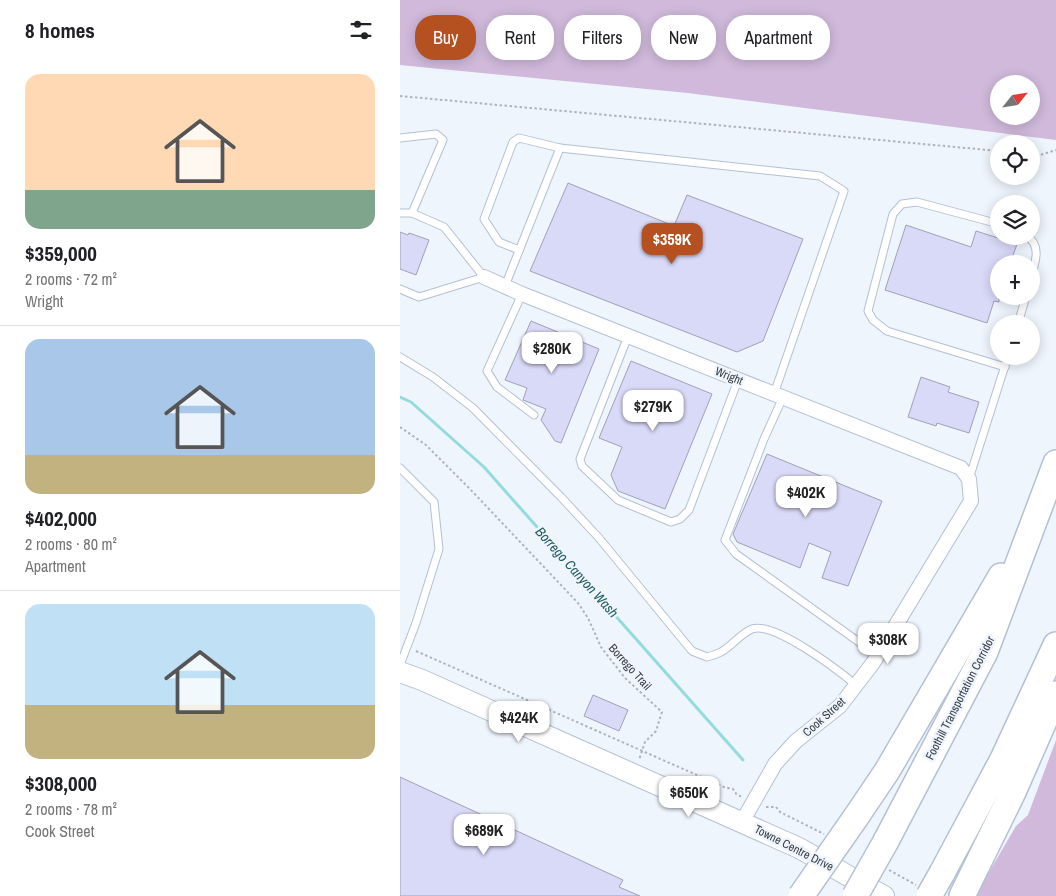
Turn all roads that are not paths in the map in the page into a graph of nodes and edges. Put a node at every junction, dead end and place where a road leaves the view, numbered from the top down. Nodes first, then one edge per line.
1 (400, 138) edge
2 (560, 148) junction
3 (400, 213) edge
4 (412, 213) junction
5 (990, 222) edge
6 (519, 250) junction
7 (484, 277) junction
8 (505, 286) junction
9 (400, 289) edge
10 (522, 294) junction
11 (628, 336) junction
12 (400, 357) edge
13 (1005, 367) joint
14 (738, 380) junction
15 (778, 396) junction
16 (534, 415) dead end
17 (1056, 463) edge
18 (400, 468) edge
19 (969, 479) junction
20 (1048, 487) junction
21 (1056, 645) edge
22 (878, 655) junction
23 (400, 665) edge
24 (400, 672) edge
25 (856, 685) junction
26 (1056, 694) edge
27 (742, 822) junction
28 (965, 892) edge
29 (801, 896) edge
30 (855, 896) edge
31 (884, 896) edge
32 (928, 896) edge

1 - 4 lane
2 - 6 lane
2 - 6 lane
2 - 15 lane
3 - 4 lane
4 - 7 lane
5 - 13 lane
6 - 8 lane
7 - 8 street, Wright
7 - 9 lane
8 - 10 street, Wright
10 - 11 street, Wright
10 - 16 lane
11 - 14 street, Wright
11 - 14 lane
12 - 25 lane
13 - 19 lane
14 - 15 street, Wright
15 - 19 street, Wright
15 - 22 lane
17 - 20 highway, Foothill Transportation Corridor
18 - 23 lane
19 - 22 street, Cook Street
20 - 29 highway, bridge
20 - 30 highway, Foothill Transportation Corridor, bridge
21 - 32 highway, bridge
22 - 25 street, Cook Street
24 - 27 street, Towne Centre Drive
25 - 27 street, Cook Street
26 - 28 highway
27 - 31 street, Towne Centre Drive

